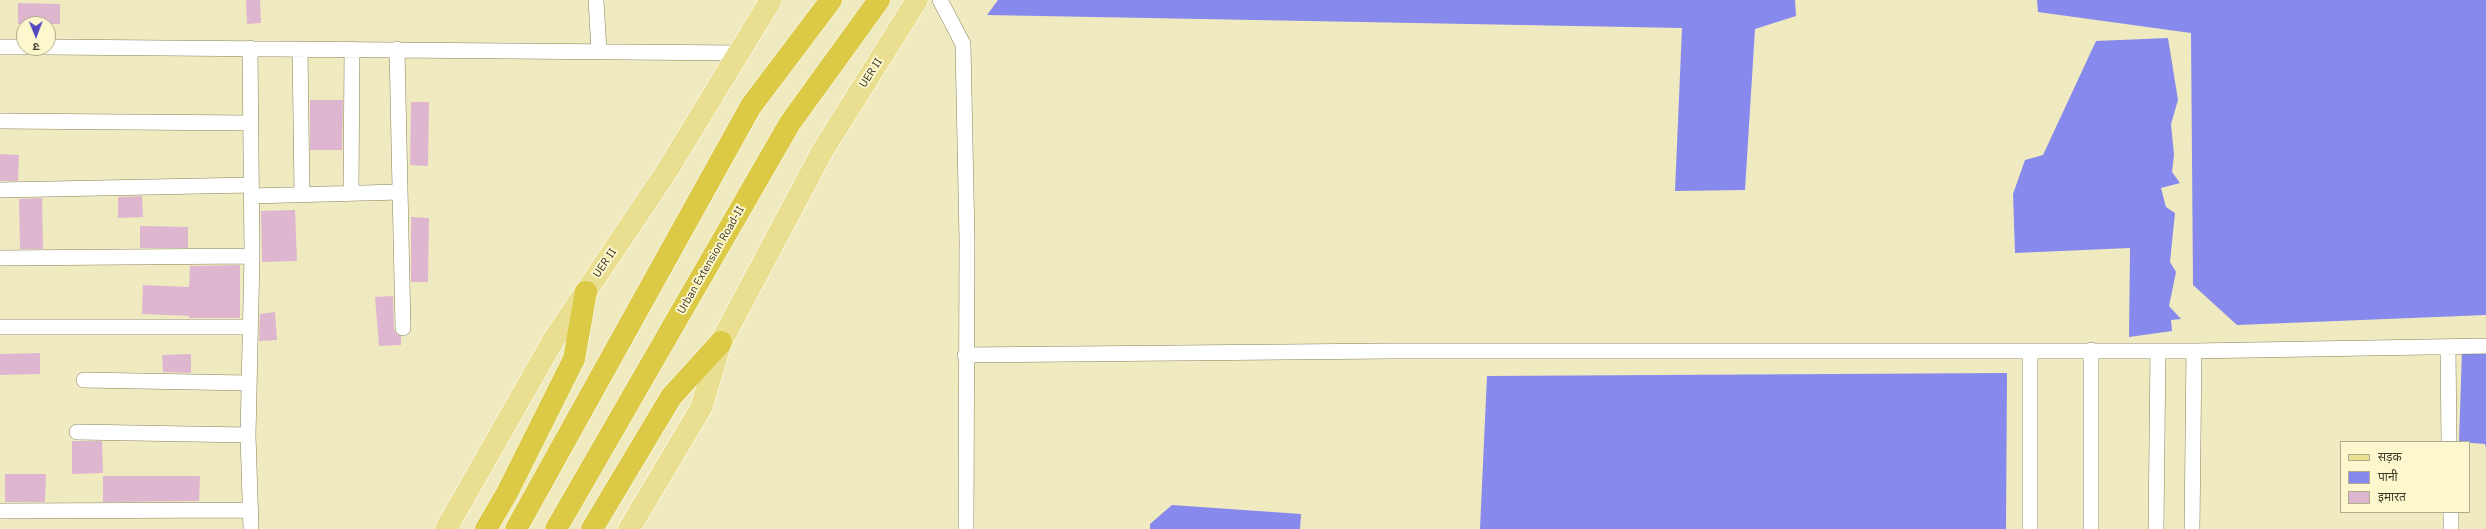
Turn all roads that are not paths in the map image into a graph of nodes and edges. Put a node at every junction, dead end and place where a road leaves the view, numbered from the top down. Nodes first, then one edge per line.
1 (596, 0) edge
2 (771, 0) edge
3 (830, 0) edge
4 (880, 0) edge
5 (917, 0) edge
6 (940, 0) edge
7 (0, 47) edge
8 (16, 47) edge
9 (56, 47) edge
10 (250, 48) junction
11 (300, 49) junction
12 (352, 49) junction
13 (397, 49) junction
14 (599, 51) junction
15 (739, 53) junction
16 (0, 121) edge
17 (250, 123) junction
18 (0, 190) edge
19 (251, 191) junction
20 (400, 192) junction
21 (351, 193) junction
22 (302, 194) junction
23 (252, 256) junction
24 (0, 258) edge
25 (586, 292) junction
26 (249, 327) junction
27 (0, 328) edge
28 (403, 328) dead end
29 (722, 342) junction
30 (2486, 346) edge
31 (2448, 347) junction
32 (2091, 350) junction
33 (2030, 351) junction
34 (2158, 351) junction
35 (2194, 351) junction
36 (965, 355) junction
37 (84, 380) dead end
38 (248, 383) junction
39 (76, 432) dead end
40 (248, 435) junction
41 (2450, 441) edge
42 (251, 510) junction
43 (0, 511) edge
44 (2451, 513) edge
45 (251, 529) edge
46 (446, 529) edge
47 (486, 529) edge
48 (516, 529) edge
49 (556, 529) edge
50 (592, 529) edge
51 (629, 529) edge
52 (966, 529) edge
53 (2030, 529) edge
54 (2090, 529) edge
55 (2156, 529) edge
56 (2192, 529) edge
57 (2451, 529) edge

1 - 14 street
2 - 15 main road, UER II
3 - 48 highway
4 - 49 highway, Urban Extension Road-II
5 - 29 main road, UER II
6 - 36 street
7 - 8 street
9 - 10 street
10 - 11 street
10 - 17 street
11 - 12 street
11 - 22 street
12 - 13 street
12 - 21 street
13 - 14 street
13 - 20 street
14 - 15 street
15 - 25 main road, UER II
16 - 17 street
17 - 19 street
18 - 19 street
19 - 22 street
19 - 23 street
20 - 21 street
20 - 28 street
21 - 22 street
23 - 24 street
23 - 26 street
25 - 46 main road, UER II
25 - 47 highway
26 - 27 street
26 - 38 street
29 - 50 highway
29 - 51 main road, UER II
30 - 31 street
31 - 35 street
31 - 41 street
32 - 33 street
32 - 34 street
32 - 54 street
33 - 36 street
33 - 53 street
34 - 35 street
34 - 55 street
35 - 56 street
36 - 52 street
37 - 38 street
38 - 40 street
39 - 40 street
40 - 42 street
42 - 43 street
42 - 45 street
44 - 57 street

